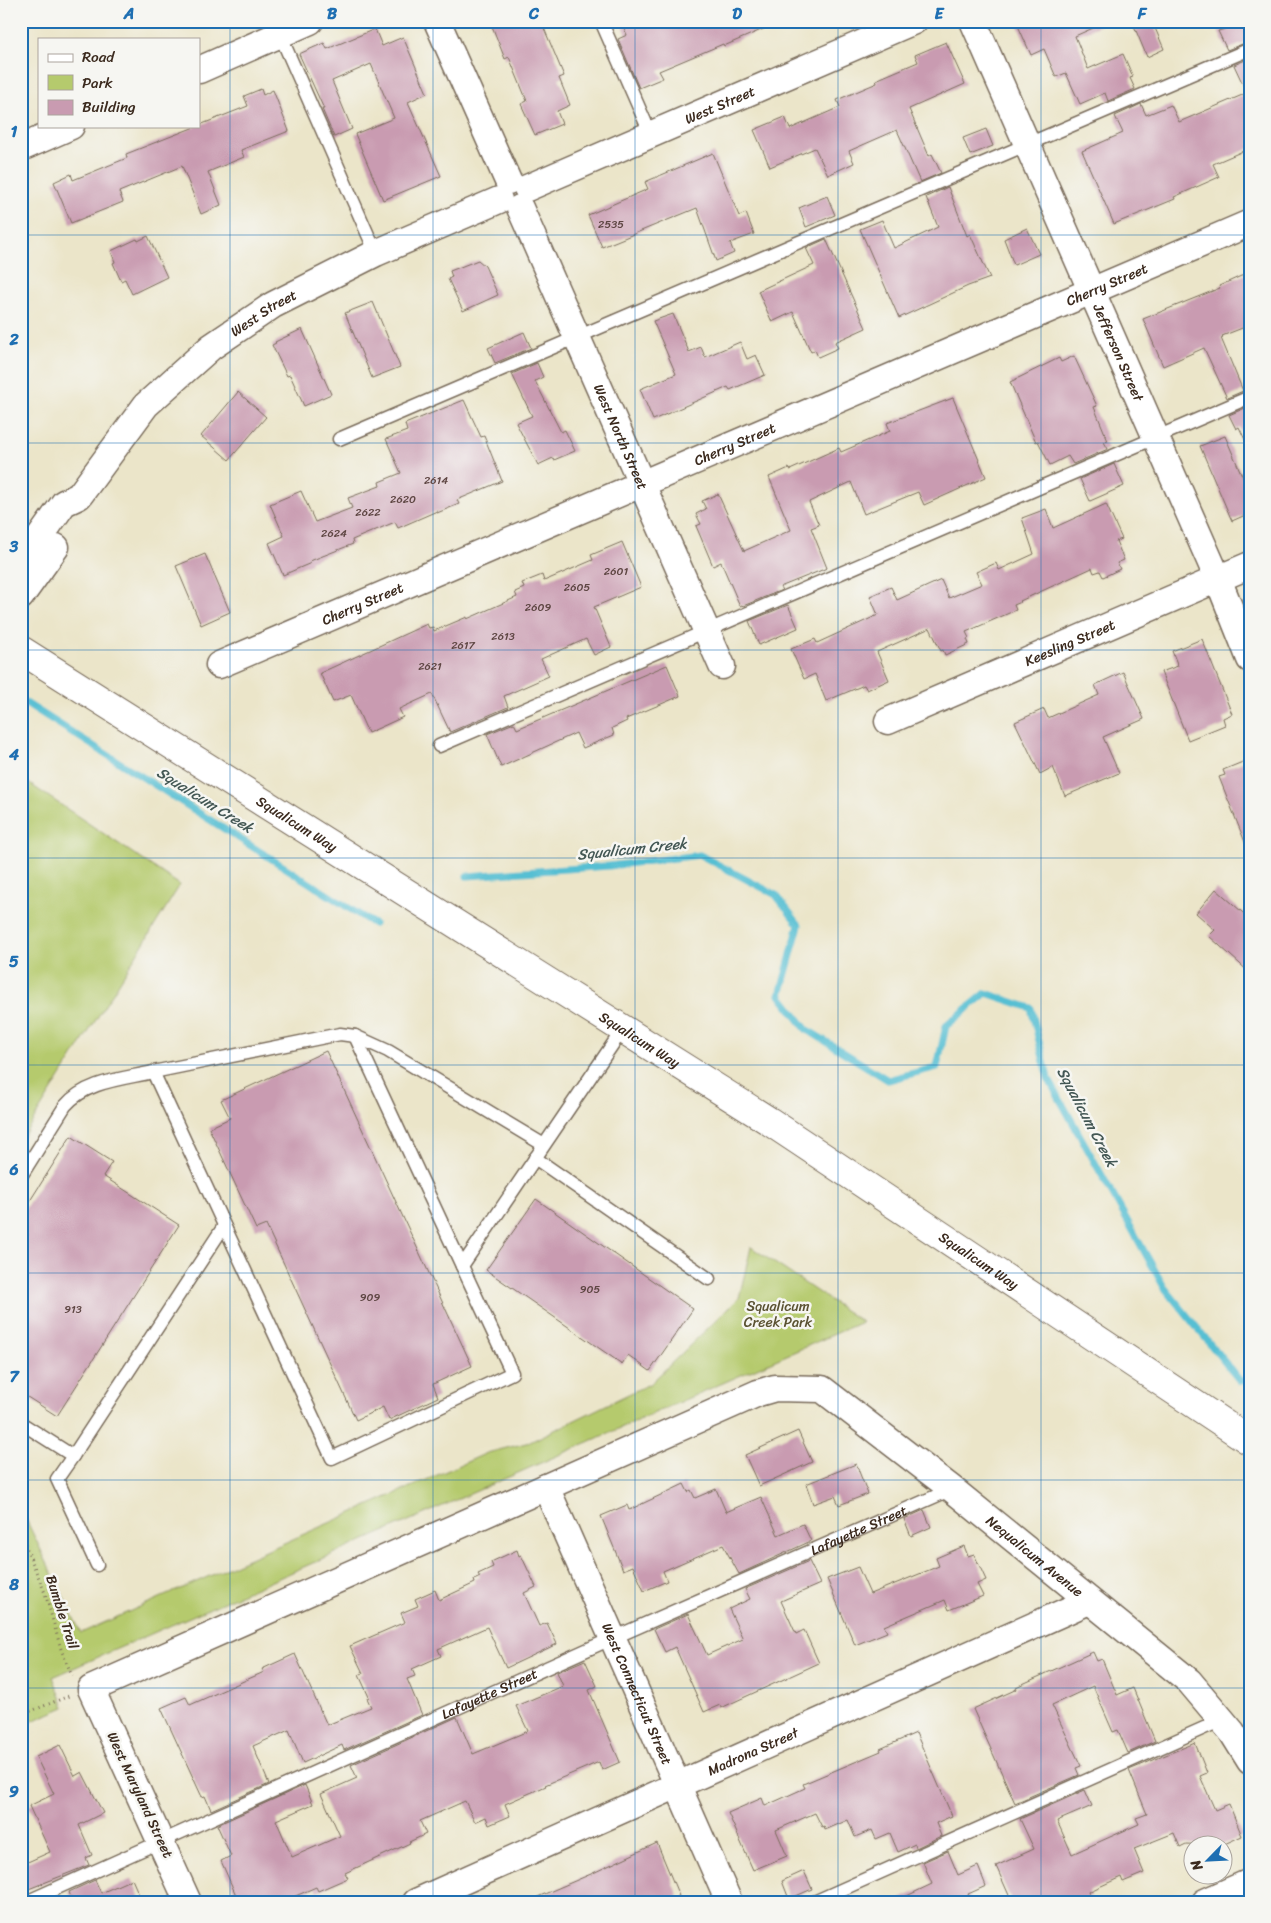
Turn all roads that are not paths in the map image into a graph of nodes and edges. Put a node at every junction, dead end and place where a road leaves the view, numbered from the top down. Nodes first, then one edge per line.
1 (310, 21) edge
2 (437, 21) edge
3 (601, 21) edge
4 (914, 21) edge
5 (973, 21) edge
6 (277, 28) edge
7 (1250, 50) edge
8 (200, 69) edge
9 (66, 128) edge
10 (651, 135) junction
11 (1027, 145) junction
12 (21, 148) edge
13 (513, 194) junction
14 (1250, 223) edge
15 (376, 253) junction
16 (1092, 291) junction
17 (577, 338) junction
18 (1250, 397) edge
19 (1156, 438) junction
20 (339, 439) dead end
21 (642, 484) junction
22 (79, 496) junction
23 (21, 564) edge
24 (1250, 565) edge
25 (1218, 579) junction
26 (21, 596) edge
27 (706, 631) junction
28 (21, 650) edge
29 (1250, 660) edge
30 (219, 665) dead end
31 (722, 666) dead end
32 (888, 721) dead end
33 (439, 746) dead end
34 (623, 1029) junction
35 (355, 1036) junction
36 (153, 1072) junction
37 (544, 1145) junction
38 (535, 1158) junction
39 (21, 1176) edge
40 (224, 1226) junction
41 (462, 1266) junction
42 (709, 1279) dead end
43 (21, 1423) edge
44 (1250, 1441) edge
45 (73, 1456) junction
46 (546, 1487) junction
47 (952, 1488) junction
48 (97, 1566) dead end
49 (1089, 1601) junction
50 (613, 1638) junction
51 (1222, 1720) junction
52 (1250, 1761) edge
53 (678, 1785) junction
54 (162, 1842) junction
55 (1250, 1882) edge
56 (26, 1902) edge
57 (188, 1902) edge
58 (416, 1902) edge
59 (730, 1902) edge
60 (814, 1902) edge
61 (1205, 1902) edge

1 - 6 street
2 - 13 street, West North Street
3 - 10 lane
4 - 10 street, West Street
5 - 11 street, Jefferson Street
6 - 8 street
6 - 15 lane
7 - 11 lane
9 - 12 street
10 - 13 street, West Street
11 - 16 street, Jefferson Street
11 - 17 lane
13 - 15 street, West Street
13 - 17 street, West North Street
14 - 16 street, Cherry Street
15 - 22 street, West Street
16 - 19 street, Jefferson Street
16 - 21 street, Cherry Street
17 - 20 lane
17 - 21 street, West North Street
18 - 19 lane
19 - 25 street, Jefferson Street
19 - 27 lane
21 - 27 street, West North Street
21 - 30 street, Cherry Street
22 - 23 street, West Street
22 - 26 street, West Street
24 - 25 street, Keesling Street
25 - 29 street, Jefferson Street
25 - 32 street, Keesling Street
27 - 31 street, West North Street
27 - 33 lane
28 - 34 street, Squalicum Way
34 - 37 lane
34 - 44 street, Squalicum Way
35 - 36 lane
35 - 37 lane
35 - 41 lane
36 - 39 lane
36 - 40 lane
37 - 38 lane
38 - 41 lane
38 - 42 lane
40 - 41 lane
40 - 45 lane
43 - 45 lane
45 - 48 lane
46 - 47 street, Nequalicum Avenue
46 - 50 street, West Connecticut Street
46 - 54 street, West Maryland Street
47 - 49 street, Nequalicum Avenue
47 - 50 lane, Lafayette Street
49 - 51 street, Nequalicum Avenue
49 - 53 street, Madrona Street
50 - 53 street, West Connecticut Street
50 - 54 lane, Lafayette Street
51 - 52 street, Nequalicum Avenue
51 - 60 lane
53 - 58 street, Madrona Street
53 - 59 street, West Connecticut Street
54 - 56 lane, Lafayette Street
54 - 57 street, West Maryland Street
55 - 61 street

